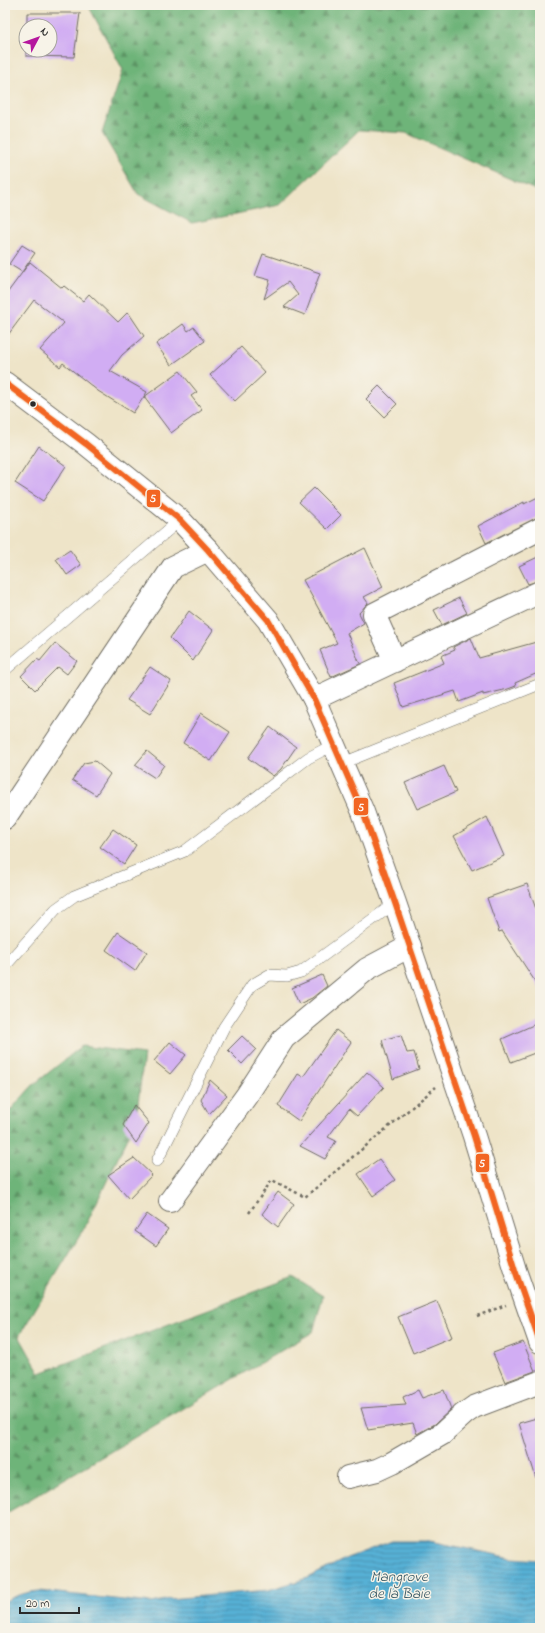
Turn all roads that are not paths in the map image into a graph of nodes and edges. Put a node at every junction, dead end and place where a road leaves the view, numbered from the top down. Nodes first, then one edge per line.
1 (5, 384) edge
2 (180, 520) junction
3 (540, 529) edge
4 (208, 550) junction
5 (540, 592) edge
6 (395, 662) junction
7 (5, 670) edge
8 (540, 684) edge
9 (314, 699) junction
10 (339, 753) junction
11 (5, 818) edge
12 (396, 903) junction
13 (410, 946) junction
14 (5, 966) edge
15 (157, 1161) dead end
16 (170, 1201) dead end
17 (540, 1342) edge
18 (540, 1382) edge
19 (348, 1477) dead end

1 - 2 street
2 - 4 street
2 - 7 lane
3 - 6 street
4 - 9 street
4 - 11 street
5 - 6 street
6 - 9 street
8 - 10 lane
9 - 10 street
10 - 12 street
10 - 14 lane
12 - 13 street
12 - 15 lane
13 - 16 street
13 - 17 street
18 - 19 street

